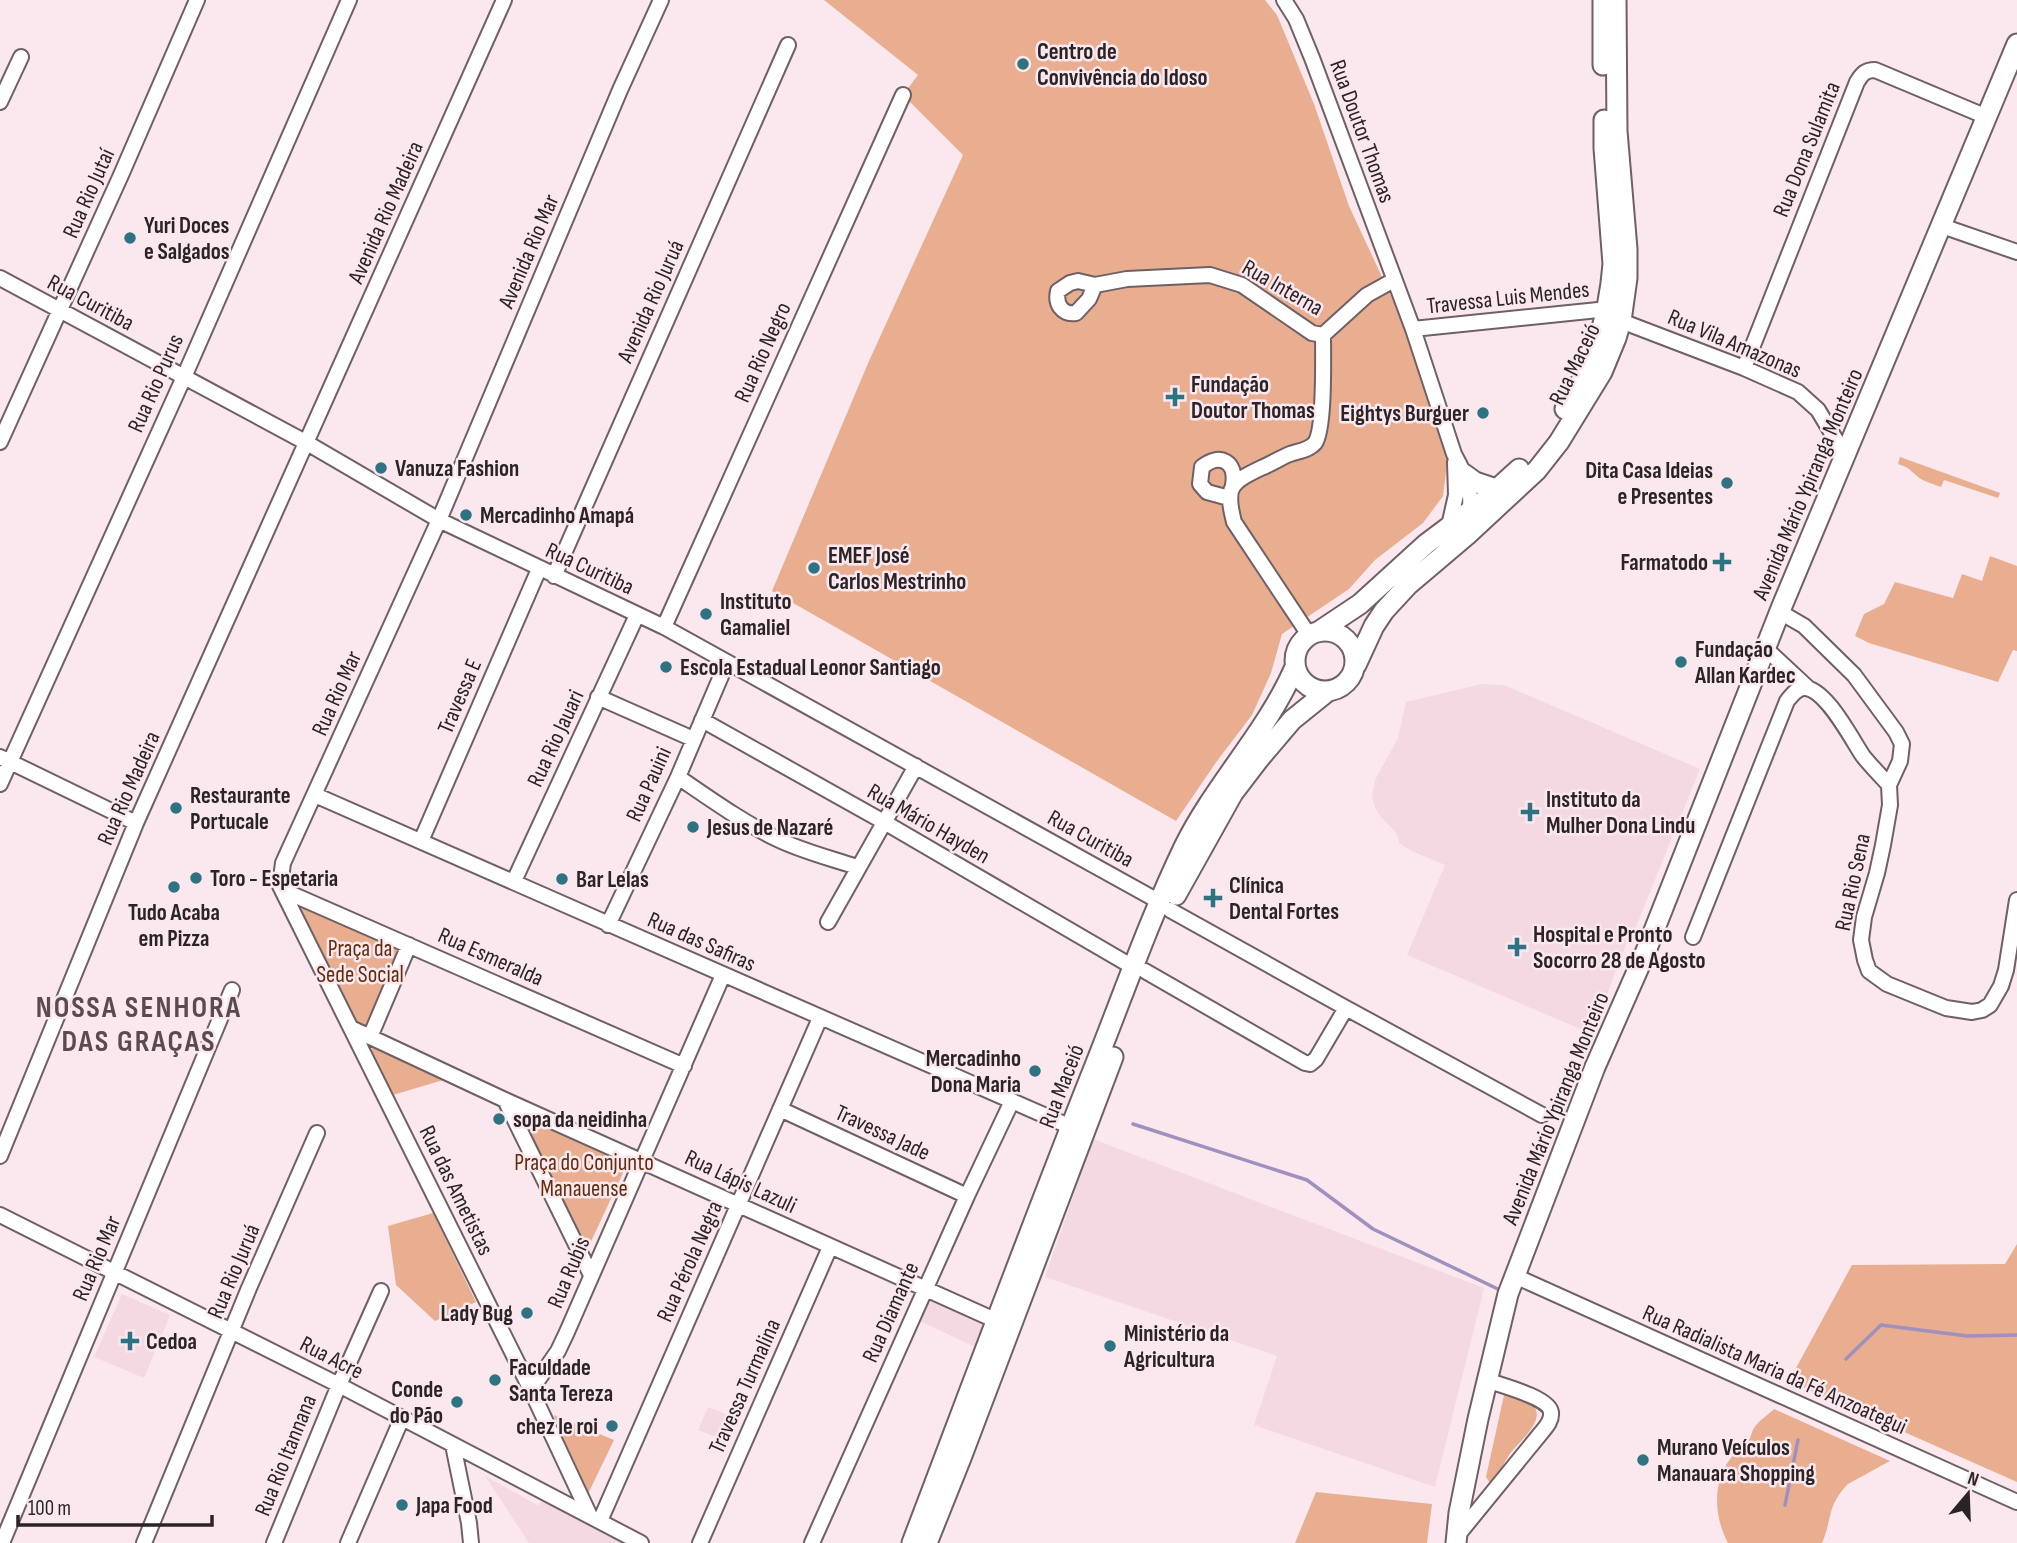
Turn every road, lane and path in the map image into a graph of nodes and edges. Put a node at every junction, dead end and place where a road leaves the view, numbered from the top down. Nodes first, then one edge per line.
1 (197, 0) edge
2 (349, 0) edge
3 (503, 0) edge
4 (661, 0) edge
5 (1284, 0) edge
6 (1603, 0) edge
7 (1616, 0) edge
8 (2017, 44) edge
9 (788, 45) dead end
10 (21, 57) dead end
11 (903, 95) dead end
12 (0, 102) edge
13 (1987, 117) junction
14 (1942, 226) junction
15 (2017, 252) edge
16 (0, 278) edge
17 (1394, 280) junction
18 (1095, 285) dead end
19 (60, 311) junction
20 (1615, 315) junction
21 (1413, 329) junction
22 (1323, 335) junction
23 (1744, 368) junction
24 (184, 377) junction
25 (0, 442) edge
26 (307, 443) junction
27 (1454, 454) junction
28 (1845, 455) junction
29 (1464, 474) junction
30 (1496, 489) junction
31 (1470, 510) junction
32 (439, 520) junction
33 (1458, 531) junction
34 (539, 569) junction
35 (554, 576) junction
36 (1780, 612) junction
37 (637, 615) junction
38 (664, 627) junction
39 (1314, 633) junction
40 (1765, 648) junction
41 (727, 662) junction
42 (1356, 665) junction
43 (1295, 667) junction
44 (1808, 688) junction
45 (1328, 691) junction
46 (598, 697) junction
47 (702, 720) junction
48 (693, 739) junction
49 (5, 759) edge
50 (916, 766) junction
51 (678, 777) junction
52 (0, 784) edge
53 (1889, 785) junction
54 (315, 795) junction
55 (1218, 803) junction
56 (884, 822) junction
57 (136, 823) junction
58 (421, 841) junction
59 (857, 867) junction
60 (514, 881) junction
61 (280, 887) junction
62 (2017, 900) edge
63 (1165, 906) junction
64 (828, 922) dead end
65 (608, 925) junction
66 (1693, 937) dead end
67 (409, 945) junction
68 (1139, 969) junction
69 (723, 975) junction
70 (232, 990) dead end
71 (1346, 1009) junction
72 (820, 1018) junction
73 (351, 1028) junction
74 (370, 1037) junction
75 (684, 1066) junction
76 (505, 1100) junction
77 (1012, 1101) junction
78 (780, 1108) junction
79 (1542, 1115) dead end
80 (1071, 1127) junction
81 (317, 1133) dead end
82 (0, 1156) edge
83 (641, 1160) junction
84 (967, 1196) junction
85 (739, 1204) junction
86 (0, 1215) edge
87 (830, 1247) junction
88 (115, 1272) junction
89 (591, 1275) junction
90 (1515, 1276) junction
91 (925, 1289) junction
92 (381, 1291) dead end
93 (998, 1321) junction
94 (232, 1332) junction
95 (1486, 1380) junction
96 (339, 1385) junction
97 (531, 1390) junction
98 (402, 1418) junction
99 (453, 1445) junction
100 (2017, 1502) edge
101 (595, 1519) junction
102 (1458, 1541) edge
103 (2, 1543) edge
104 (144, 1543) edge
105 (274, 1543) edge
106 (348, 1543) edge
107 (471, 1543) edge
108 (641, 1543) edge
109 (700, 1543) edge
110 (812, 1543) edge
111 (912, 1543) edge
112 (927, 1543) edge

1 - 19 street, Rua Rio Jutaí
2 - 24 street, Rua Rio Purus
3 - 26 street, Avenida Rio Madeira
4 - 32 street, Avenida Rio Mar
5 - 17 street, Rua Doutor Thomas
6 - 20 main road, Rua Maceió
7 - 20 main road, Rua Maceió
8 - 13 main road, Avenida Mário Ypiranga Monteiro
9 - 35 street, Avenida Rio Juruá
10 - 12 street
11 - 38 street, Rua Rio Negro
13 - 14 main road, Avenida Mário Ypiranga Monteiro
13 - 23 street, Rua Dona Sulamita
14 - 15 street
14 - 28 main road, Avenida Mário Ypiranga Monteiro
16 - 19 street, Rua Curitiba
17 - 21 street, Rua Doutor Thomas
17 - 22 street
18 - 22 street, Rua Interna
19 - 24 street, Rua Curitiba
19 - 25 street, Rua Rio Jutaí
20 - 21 street, Travessa Luis Mendes
20 - 23 street, Rua Vila Amazonas
20 - 30 main road, Rua Maceió
20 - 33 main road, Rua Maceió
21 - 27 street, Rua Doutor Thomas
22 - 39 street
23 - 28 street, Rua Vila Amazonas
24 - 26 street, Rua Curitiba
24 - 49 street, Rua Rio Purus
26 - 32 street, Rua Curitiba
26 - 57 street, Rua Rio Madeira
27 - 29 street, Rua Doutor Thomas
27 - 33 street, Rua Doutor Thomas
28 - 36 main road, Avenida Mário Ypiranga Monteiro
29 - 30 main road
29 - 31 street, Rua Doutor Thomas
30 - 31 main road, Rua Maceió
31 - 33 main road, Rua Maceió
32 - 34 street, Rua Curitiba
32 - 54 street, Rua Rio Mar
33 - 39 main road, Rua Maceió
33 - 42 main road, Rua Maceió
34 - 35 street, Rua Curitiba
34 - 58 street, Travessa E
35 - 37 street, Rua Curitiba
36 - 40 main road, Avenida Mário Ypiranga Monteiro
36 - 53 street, Rua Rio Sena
37 - 38 street, Rua Curitiba
37 - 46 street, Rua Rio Jauari
38 - 41 street, Rua Curitiba
39 - 42 main road
39 - 43 main road
40 - 44 street
40 - 90 main road, Avenida Mário Ypiranga Monteiro
41 - 47 street, Rua Pauini
41 - 50 street, Rua Curitiba
42 - 45 main road
43 - 45 main road
43 - 55 main road, Rua Maceió
44 - 53 street
44 - 66 street
45 - 55 main road, Rua Maceió
46 - 48 street
46 - 60 street, Rua Rio Jauari
47 - 48 street, Rua Pauini
47 - 56 street, Rua Mário Hayden
48 - 51 street, Rua Pauini
49 - 52 street, Rua Rio Purus
49 - 57 street
50 - 56 street
50 - 63 street, Rua Curitiba
51 - 59 street
51 - 65 street, Rua Pauini
53 - 62 street, Rua Rio Sena
54 - 58 street, Rua das Safiras
54 - 61 street, Rua Rio Mar
55 - 63 main road, Rua Maceió
56 - 59 street
56 - 68 street, Rua Mário Hayden
57 - 82 street, Rua Rio Madeira
58 - 60 street, Rua das Safiras
59 - 64 street
60 - 65 street, Rua das Safiras
61 - 67 street, Rua Esmeralda
61 - 73 street, Rua das Ametistas
63 - 68 main road, Rua Maceió
63 - 71 street, Rua Curitiba
65 - 69 street, Rua das Safiras
67 - 74 street
67 - 75 street, Rua Esmeralda
68 - 71 street, Rua Mário Hayden
68 - 80 main road, Rua Maceió
68 - 112 main road, Rua Maceió
69 - 72 street, Rua das Safiras
69 - 75 street, Rua Rubis
70 - 88 street, Rua Rio Mar
71 - 79 street, Rua Curitiba
72 - 77 street, Rua das Safiras
72 - 78 street, Rua Pérola Negra
73 - 74 street, Rua Lápis Lazuli
73 - 97 street, Rua das Ametistas
74 - 76 street, Rua Lápis Lazuli
75 - 83 street, Rua Rubis
76 - 83 street, Rua Lápis Lazuli
76 - 89 street
77 - 80 street, Rua das Safiras
77 - 84 street, Rua Diamante
78 - 84 street, Travessa Jade
78 - 85 street, Rua Pérola Negra
80 - 93 main road, Rua Maceió
81 - 94 street, Rua Rio Juruá
83 - 85 street, Rua Lápis Lazuli
83 - 89 street, Rua Rubis
84 - 91 street, Rua Diamante
85 - 87 street, Rua Lápis Lazuli
85 - 101 street, Rua Pérola Negra
86 - 88 street, Rua Acre
87 - 91 street, Rua Lápis Lazuli
87 - 109 street, Travessa Turmalina
88 - 94 street, Rua Acre
88 - 103 street, Rua Rio Mar
89 - 97 street, Rua Rubis
90 - 95 main road, Avenida Mário Ypiranga Monteiro
90 - 100 street, Rua Radialista Maria da Fé Anzoategui
91 - 93 street, Rua Lápis Lazuli
91 - 110 street, Rua Diamante
92 - 96 street
93 - 111 main road, Rua Maceió
94 - 96 street, Rua Acre
94 - 104 street, Rua Rio Juruá
95 - 102 main road, Avenida Mário Ypiranga Monteiro
95 - 102 street
96 - 98 street, Rua Acre
96 - 105 street, Rua Rio Itannana
97 - 101 street, Rua das Ametistas
98 - 99 street, Rua Acre
98 - 106 street
99 - 101 street, Rua Acre
99 - 107 street
101 - 108 street, Rua Acre

